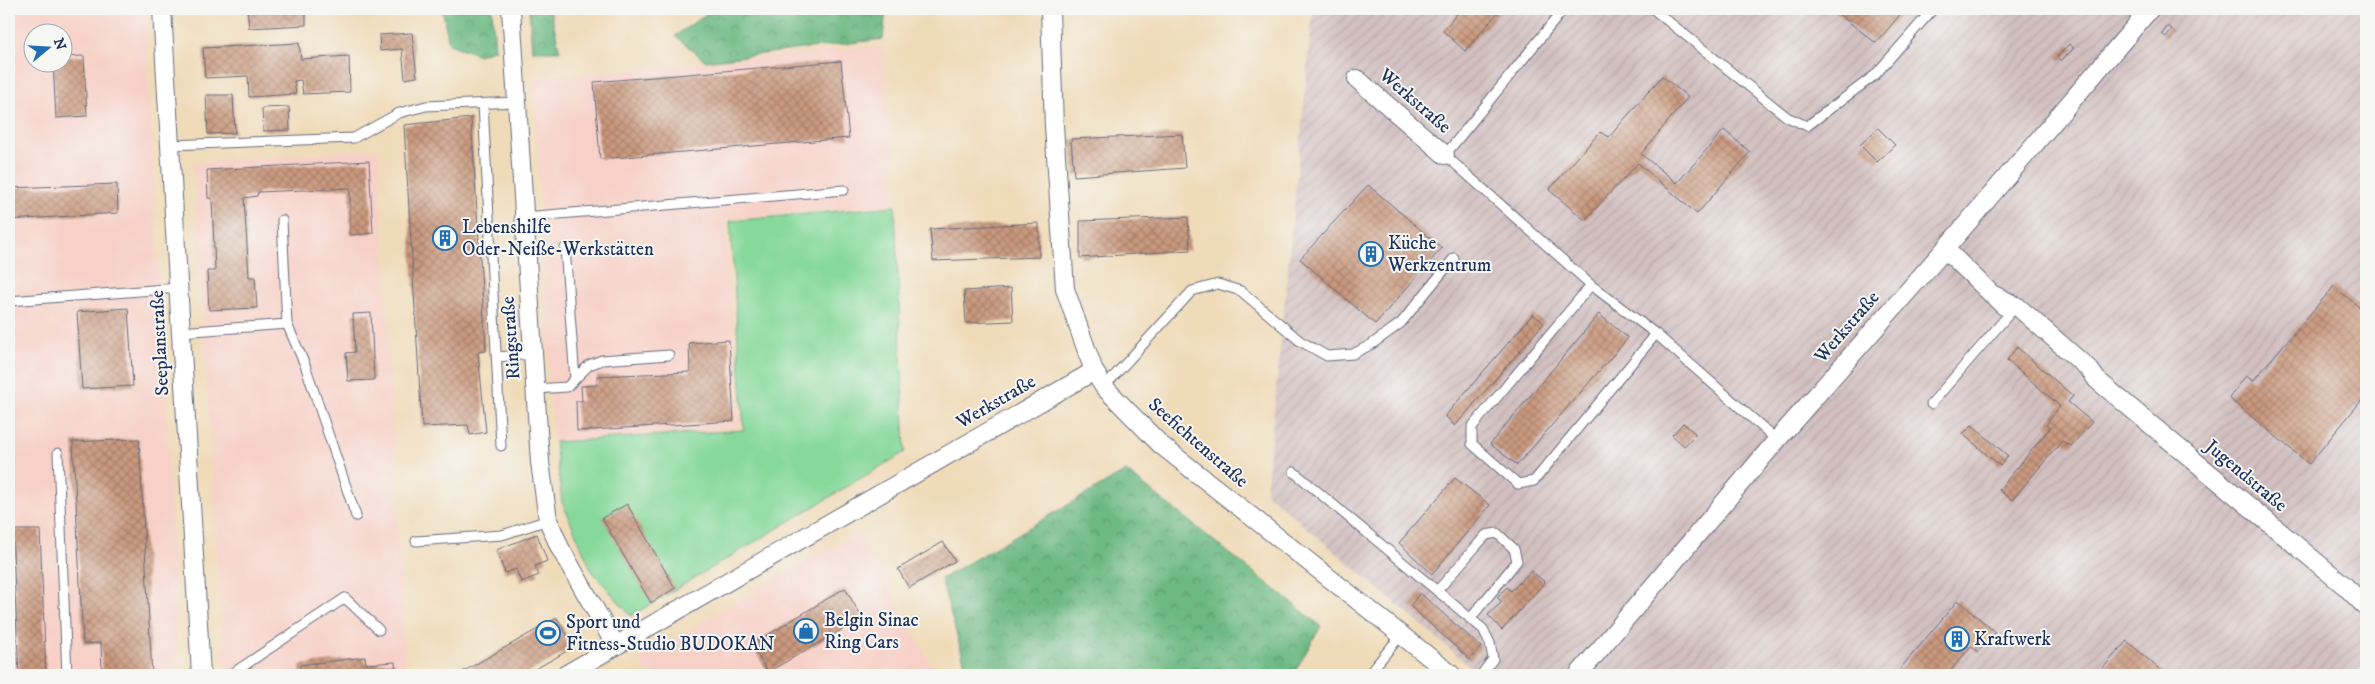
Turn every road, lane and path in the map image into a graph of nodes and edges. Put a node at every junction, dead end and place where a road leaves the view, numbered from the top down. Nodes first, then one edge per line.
1 (162, 9) edge
2 (510, 9) edge
3 (1050, 9) edge
4 (1564, 9) edge
5 (1653, 9) edge
6 (1932, 9) edge
7 (2150, 9) edge
8 (1358, 79) dead end
9 (516, 102) junction
10 (483, 104) junction
11 (170, 145) junction
12 (1445, 155) junction
13 (844, 190) dead end
14 (524, 217) junction
15 (282, 220) dead end
16 (566, 248) dead end
17 (1945, 249) junction
18 (1454, 258) dead end
19 (1591, 285) junction
20 (178, 288) junction
21 (1996, 296) junction
22 (9, 301) edge
23 (2010, 313) junction
24 (287, 324) junction
25 (180, 332) junction
26 (1656, 334) junction
27 (533, 354) junction
28 (669, 355) dead end
29 (497, 357) junction
30 (1094, 371) junction
31 (575, 378) junction
32 (2097, 380) junction
33 (1104, 387) junction
34 (535, 389) junction
35 (1931, 404) dead end
36 (1777, 440) junction
37 (501, 446) dead end
38 (58, 453) dead end
39 (1294, 472) dead end
40 (356, 516) dead end
41 (548, 520) junction
42 (416, 541) dead end
43 (1437, 591) junction
44 (2366, 607) edge
45 (1470, 618) junction
46 (379, 630) dead end
47 (1402, 635) junction
48 (616, 646) junction
49 (67, 675) edge
50 (201, 675) edge
51 (230, 675) edge
52 (564, 675) edge
53 (1368, 675) edge
54 (1452, 675) edge
55 (1482, 675) edge
56 (1578, 675) edge

1 - 11 street, Seeplanstraße
2 - 9 street, Ringstraße
3 - 30 street, Seefichtenstraße
4 - 12 lane
5 - 6 lane
7 - 17 street, Werkstraße
8 - 12 street, Werkstraße
9 - 10 lane
9 - 14 street, Ringstraße
10 - 11 lane
10 - 29 lane
11 - 20 street, Seeplanstraße
12 - 19 lane
13 - 14 lane
14 - 27 street, Ringstraße
15 - 24 lane
16 - 31 lane
17 - 21 street, Jugendstraße
17 - 36 street, Werkstraße
18 - 33 lane
19 - 26 lane
19 - 26 lane
20 - 22 lane
20 - 25 street, Seeplanstraße
21 - 23 street, Jugendstraße
21 - 32 street, Jugendstraße
23 - 32 street, Jugendstraße
23 - 35 lane
24 - 25 lane
24 - 40 lane
25 - 50 street, Seeplanstraße
26 - 36 lane
27 - 29 lane
27 - 34 street, Ringstraße
28 - 31 lane
29 - 37 lane
30 - 33 street, Seefichtenstraße
30 - 48 street, Werkstraße
31 - 34 lane
32 - 44 street, Jugendstraße
33 - 47 street, Seefichtenstraße
34 - 41 street, Ringstraße
36 - 56 street, Werkstraße
38 - 49 lane
39 - 43 lane
41 - 42 lane
41 - 48 street, Ringstraße
43 - 45 lane
43 - 45 lane
45 - 55 lane
46 - 51 lane
47 - 53 lane
47 - 54 street, Seefichtenstraße
48 - 52 street

